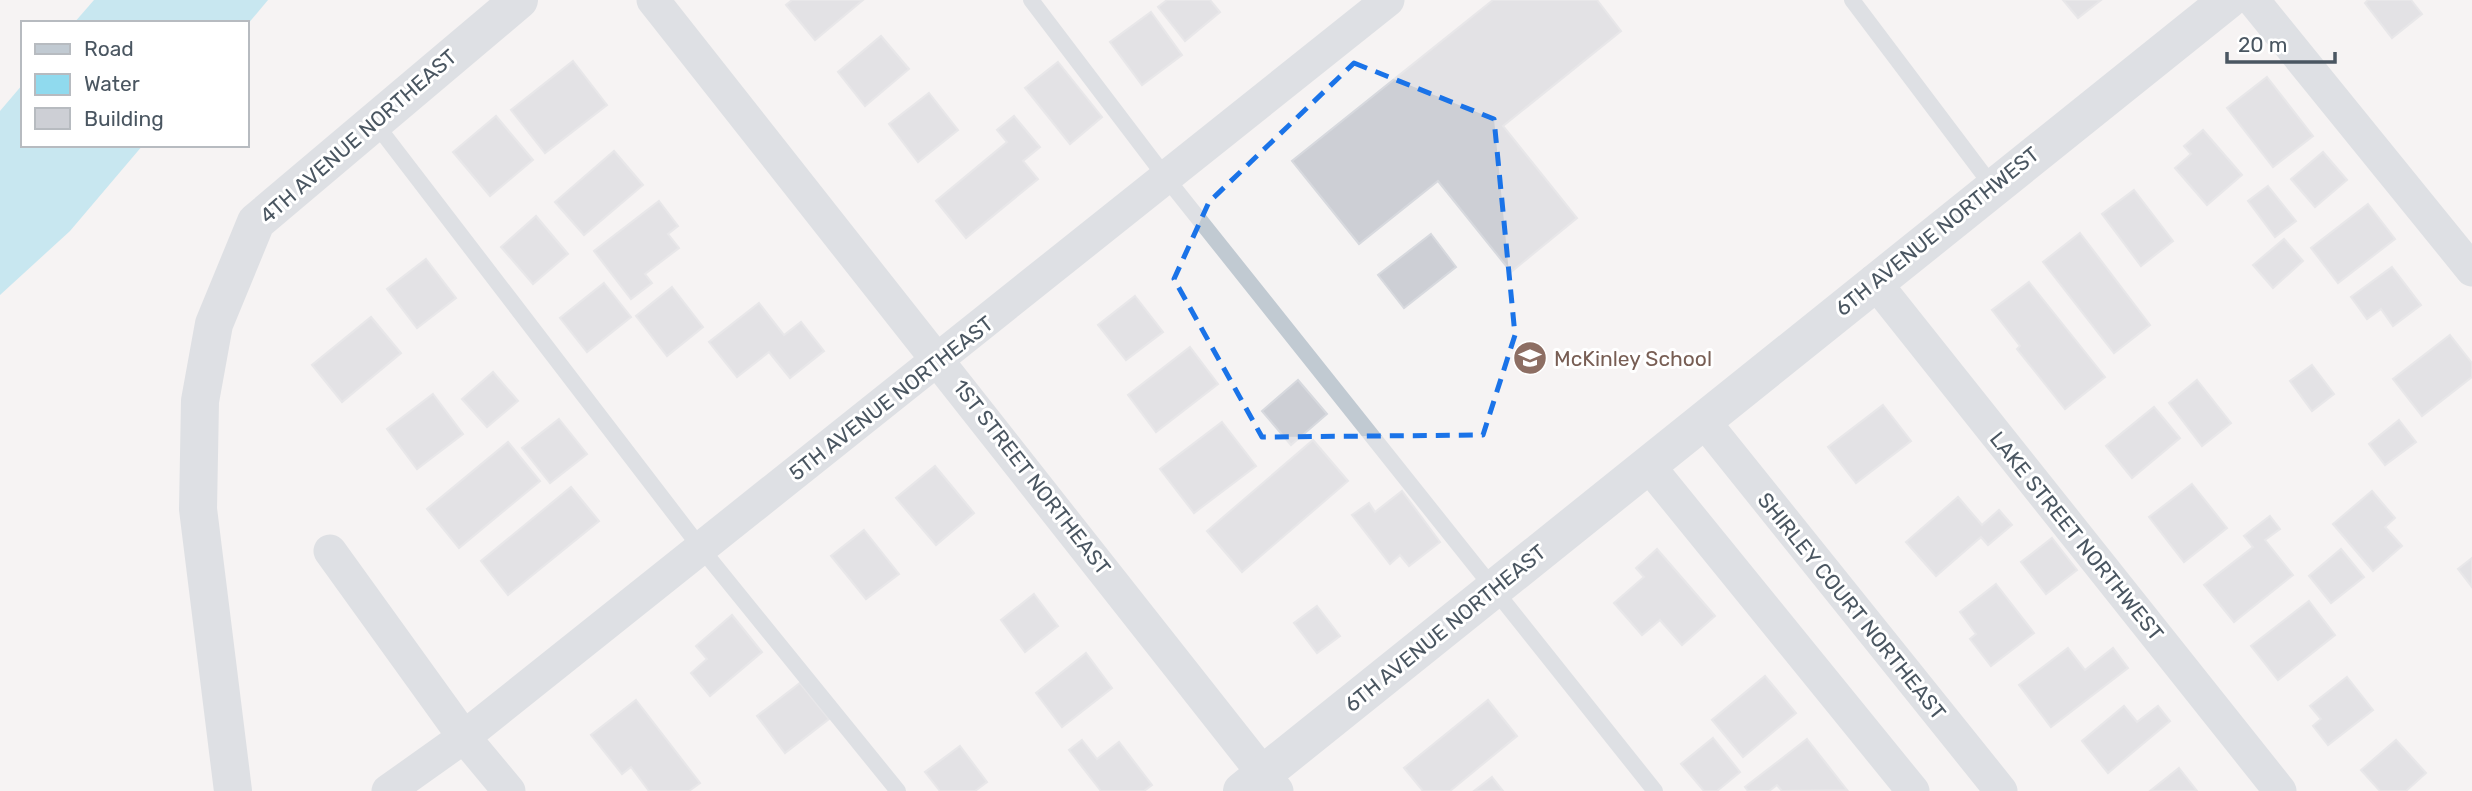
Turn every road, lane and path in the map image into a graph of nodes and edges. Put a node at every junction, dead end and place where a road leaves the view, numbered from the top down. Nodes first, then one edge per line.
1 (519, 0) edge
2 (653, 0) edge
3 (1031, 0) edge
4 (1388, 0) edge
5 (1852, 0) edge
6 (2228, 0) edge
7 (2253, 0) edge
8 (373, 121) junction
9 (1167, 179) junction
10 (1993, 187) junction
11 (2472, 270) edge
12 (1874, 281) junction
13 (940, 360) junction
14 (1703, 420) junction
15 (1648, 465) junction
16 (700, 547) junction
17 (330, 551) dead end
18 (1494, 589) junction
19 (464, 737) junction
20 (1261, 785) edge
21 (233, 791) edge
22 (388, 791) edge
23 (509, 791) edge
24 (898, 791) edge
25 (1656, 791) edge
26 (1913, 791) edge
27 (2001, 791) edge
28 (2280, 791) edge

1 - 8 street, 4TH AVENUE NORTHEAST
2 - 13 street, 1ST STREET NORTHEAST
3 - 9 lane
4 - 9 street, 5TH AVENUE NORTHEAST
5 - 10 lane
6 - 10 street, 6TH AVENUE NORTHWEST
7 - 11 street
8 - 16 lane
8 - 21 street, 4TH AVENUE NORTHEAST
9 - 13 street, 5TH AVENUE NORTHEAST
9 - 18 lane
10 - 12 street, 6TH AVENUE NORTHWEST
12 - 14 street, 6TH AVENUE NORTHWEST
12 - 28 street, LAKE STREET NORTHWEST
13 - 16 street, 5TH AVENUE NORTHEAST
13 - 20 street, 1ST STREET NORTHEAST
14 - 15 street, 6TH AVENUE NORTHWEST
14 - 27 street, SHIRLEY COURT NORTHEAST
15 - 18 street, 6TH AVENUE NORTHEAST
15 - 26 street
16 - 19 street, 5TH AVENUE NORTHEAST
16 - 24 lane
17 - 19 street
18 - 20 street, 6TH AVENUE NORTHEAST
18 - 25 lane
19 - 22 street, 5TH AVENUE NORTHEAST
19 - 23 street

